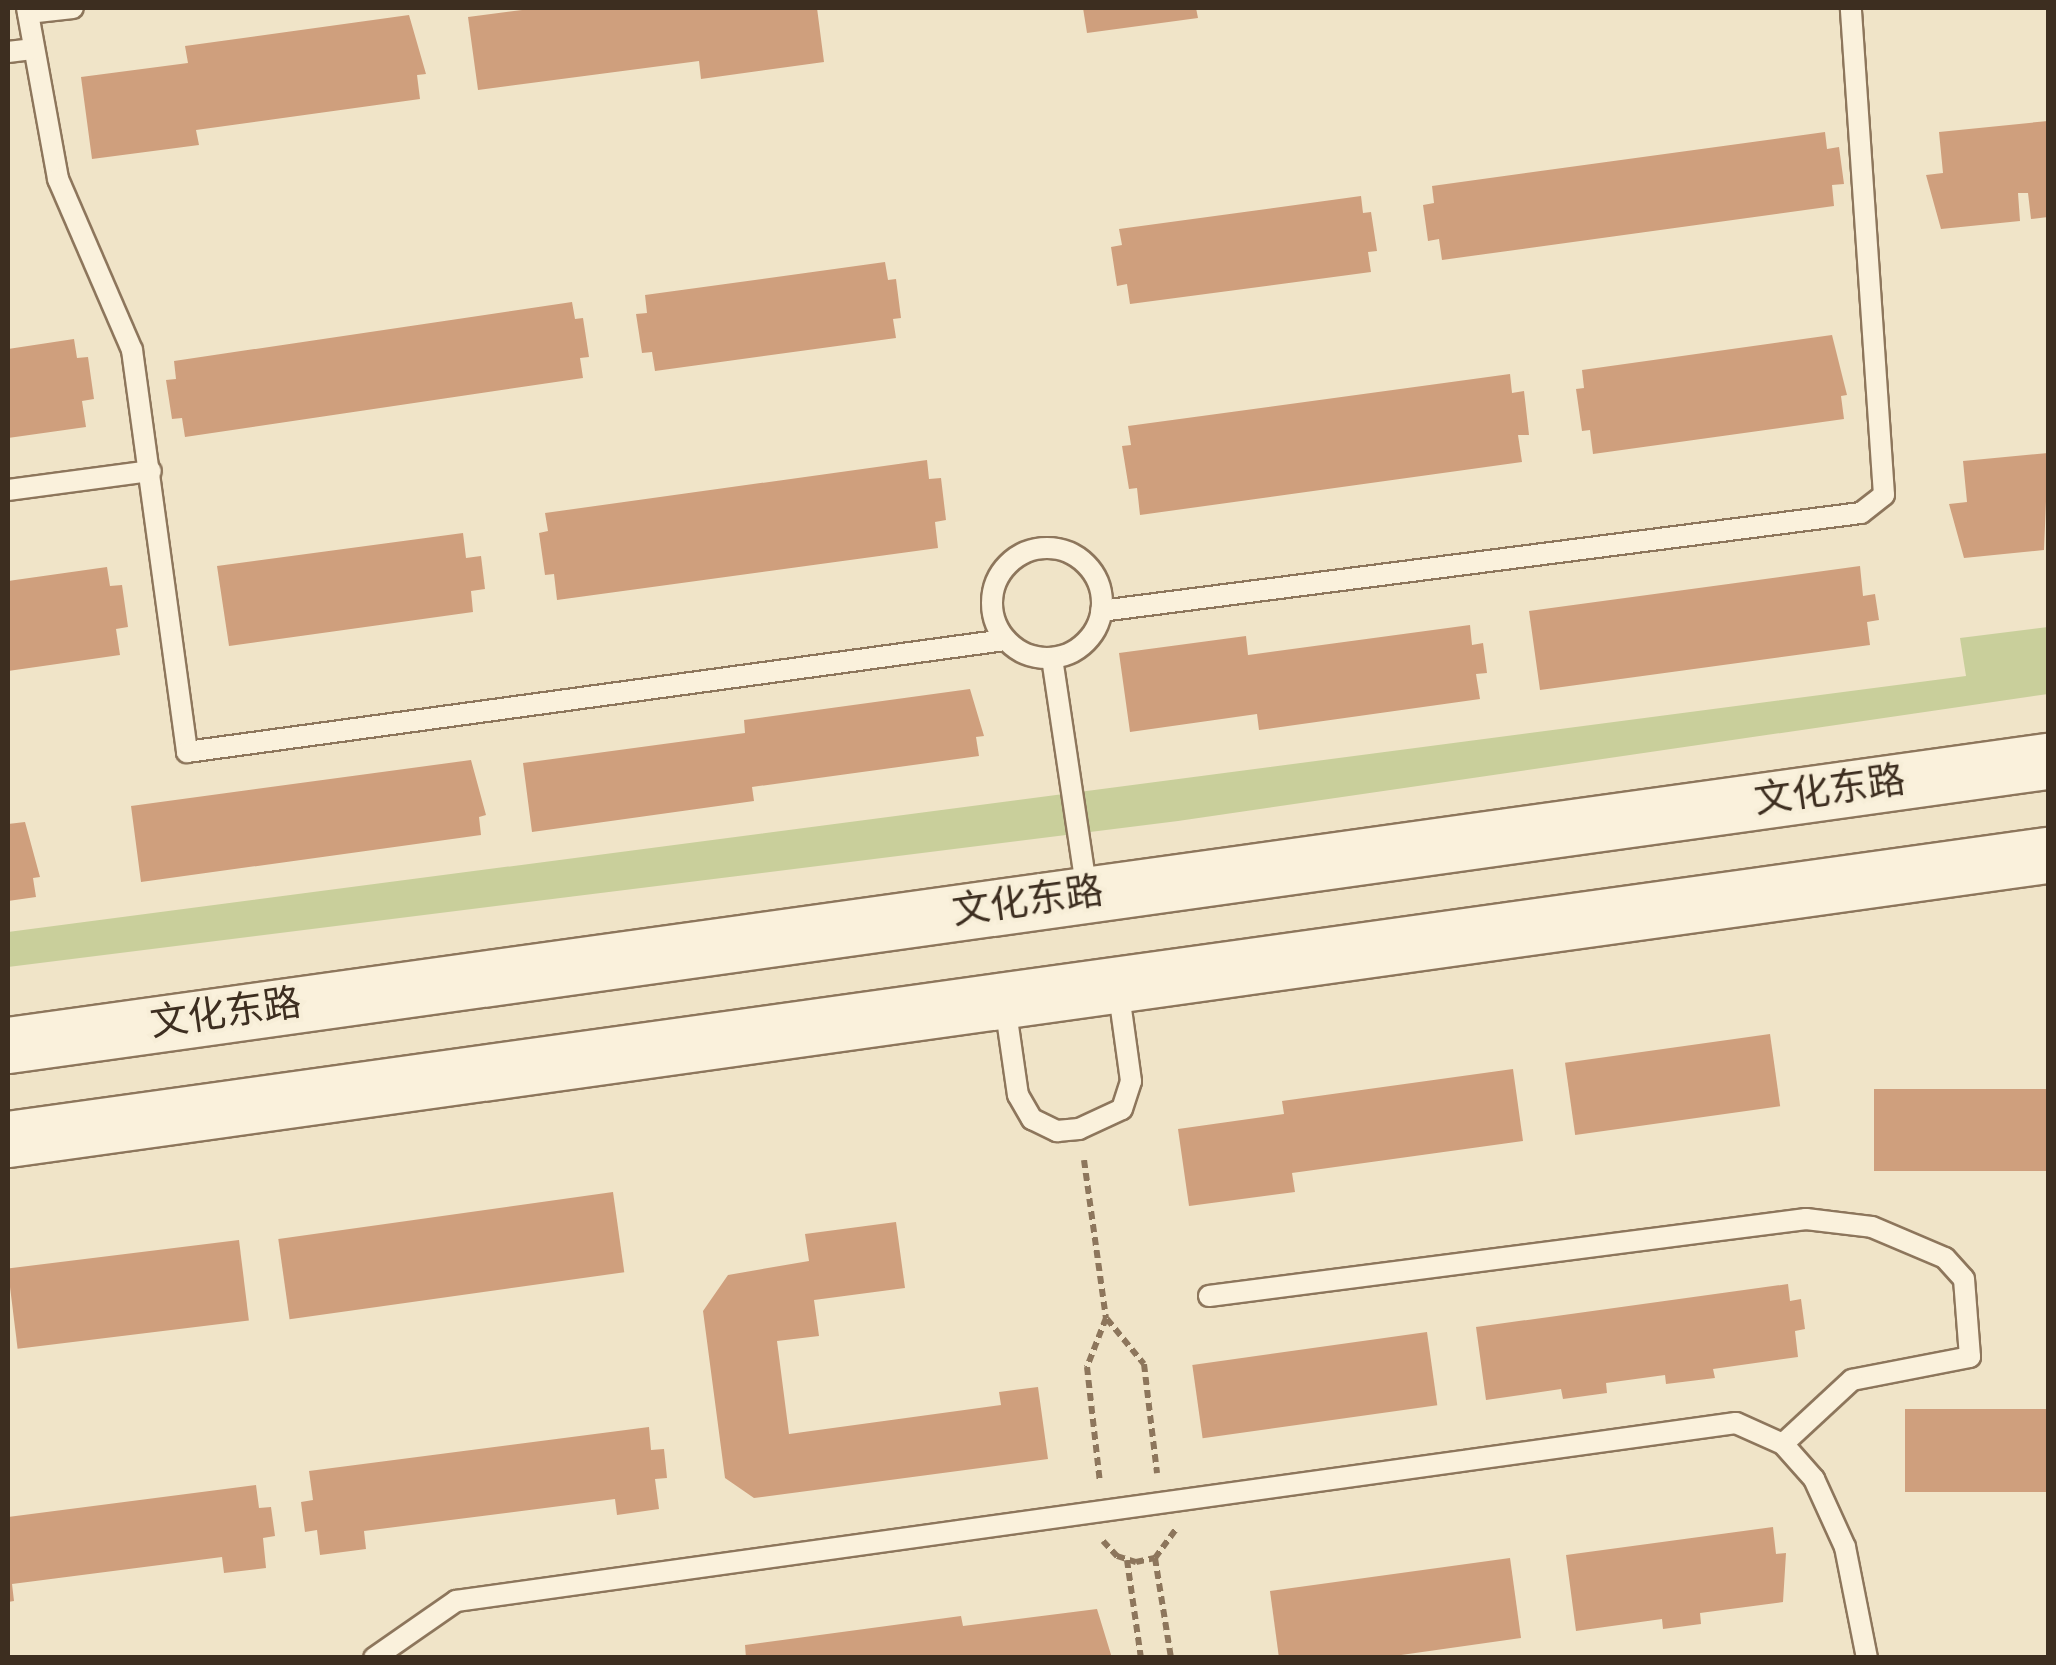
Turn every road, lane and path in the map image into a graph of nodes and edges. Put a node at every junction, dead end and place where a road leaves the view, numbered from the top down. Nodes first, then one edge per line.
1 (73, 8) edge
2 (1850, 8) edge
3 (28, 10) edge
4 (32, 48) junction
5 (8, 52) edge
6 (152, 471) junction
7 (8, 490) edge
8 (1101, 611) junction
9 (1005, 640) junction
10 (1052, 658) junction
11 (2048, 762) edge
12 (2048, 856) edge
13 (1088, 895) junction
14 (1118, 985) junction
15 (1005, 1000) junction
16 (8, 1046) edge
17 (1079, 1129) junction
18 (8, 1139) edge
19 (1208, 1296) dead end
20 (1106, 1318) junction
21 (1783, 1444) junction
22 (1161, 1502) junction
23 (1103, 1509) junction
24 (1155, 1558) dead end
25 (1127, 1559) dead end
26 (374, 1658) edge
27 (1141, 1658) edge
28 (1171, 1658) edge
29 (1868, 1658) edge

1 - 3 lane
2 - 8 lane
3 - 4 lane
4 - 5 lane
4 - 6 lane
6 - 7 lane
6 - 9 lane
8 - 9 lane
8 - 10 lane
9 - 10 lane
10 - 13 lane
11 - 13 main road, 文化东路
12 - 14 main road
13 - 16 main road, 文化东路
14 - 15 main road
14 - 17 lane
15 - 17 lane
15 - 18 main road
17 - 20 path
19 - 21 lane
20 - 22 path
20 - 23 path
21 - 22 lane
21 - 29 lane
22 - 23 lane
23 - 26 lane
24 - 28 path
25 - 27 path

